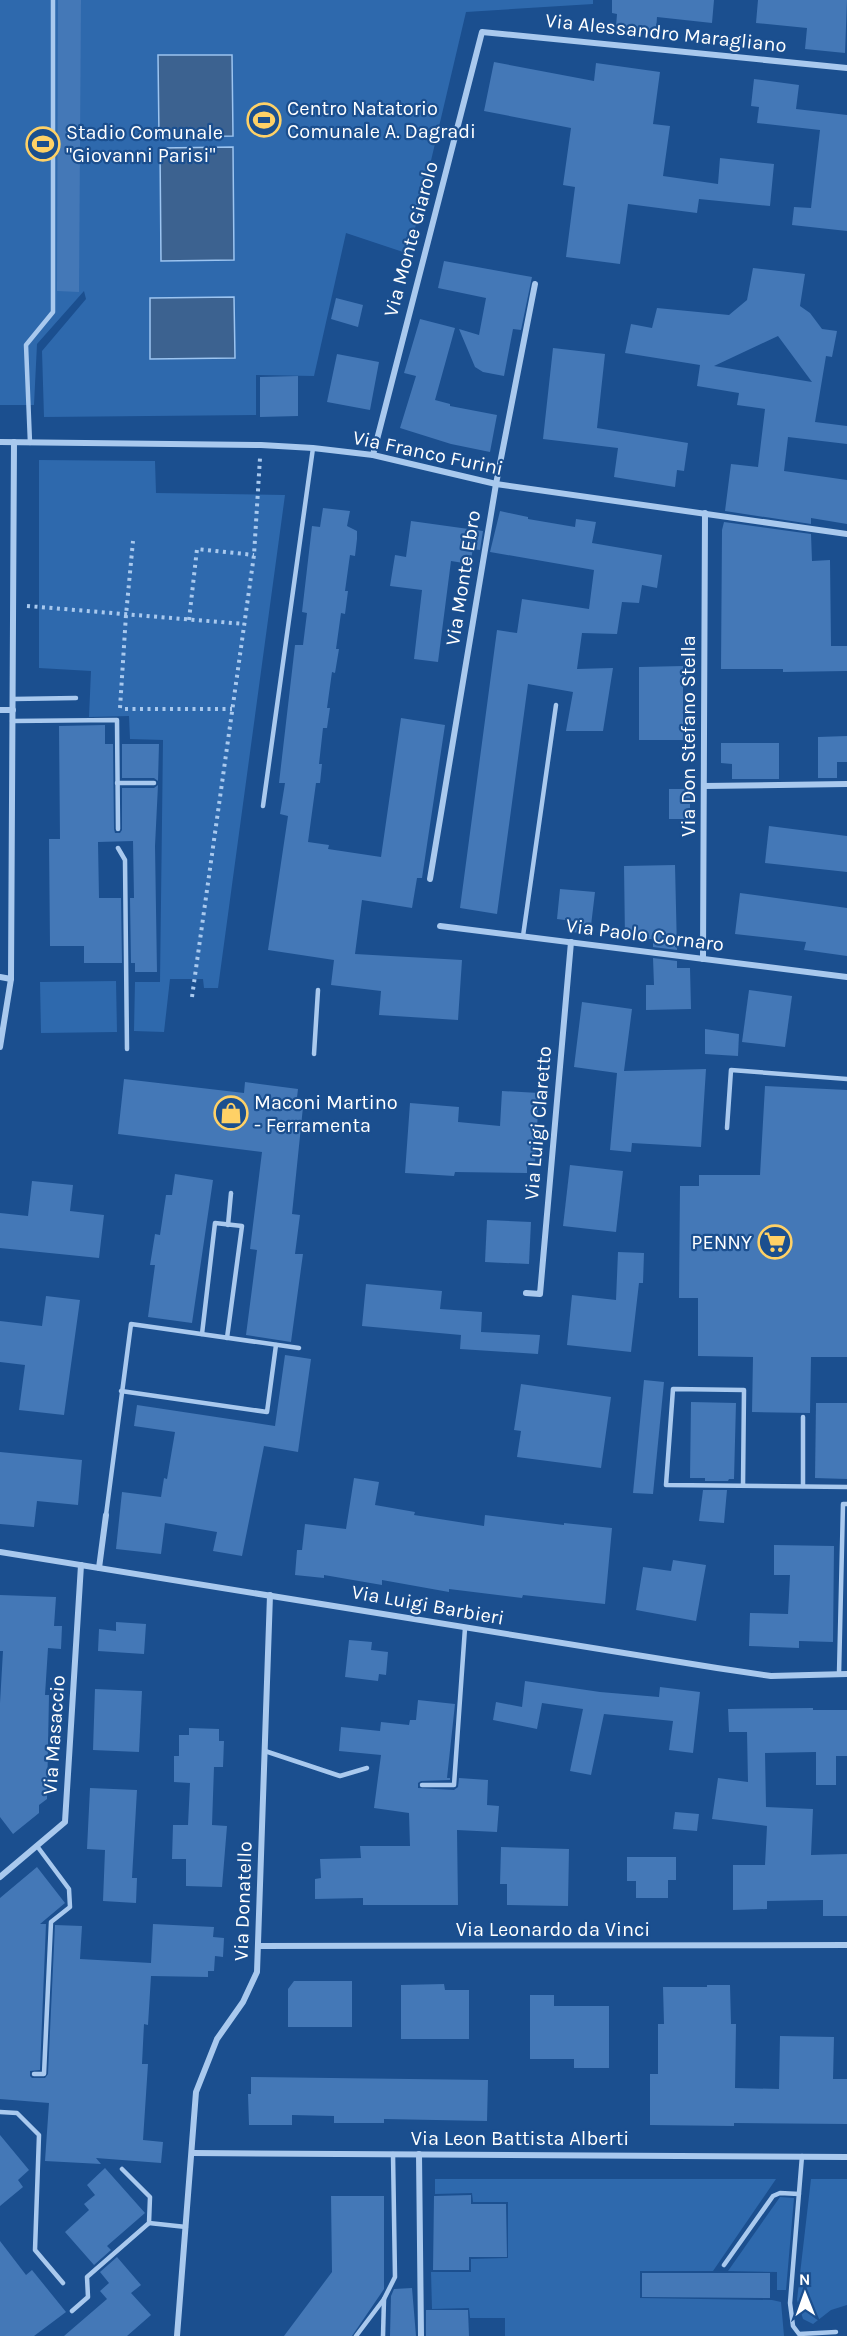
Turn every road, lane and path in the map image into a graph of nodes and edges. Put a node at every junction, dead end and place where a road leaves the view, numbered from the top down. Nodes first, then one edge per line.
1 (53, 0) edge
2 (482, 32) joint
3 (847, 68) edge
4 (535, 284) dead end
5 (0, 442) edge
6 (14, 442) junction
7 (30, 443) junction
8 (261, 446) junction
9 (313, 448) junction
10 (373, 455) junction
11 (496, 484) junction
12 (705, 513) junction
13 (847, 534) edge
14 (133, 541) dead end
15 (254, 555) junction
16 (13, 605) junction
17 (126, 615) junction
18 (189, 620) junction
19 (244, 624) junction
20 (76, 698) dead end
21 (13, 699) junction
22 (556, 705) dead end
23 (110, 709) dead end
24 (120, 709) junction
25 (0, 710) edge
26 (13, 710) junction
27 (232, 710) junction
28 (12, 721) junction
29 (117, 783) junction
30 (154, 783) dead end
31 (847, 784) edge
32 (704, 786) junction
33 (263, 806) dead end
34 (118, 829) dead end
35 (118, 848) dead end
36 (430, 879) dead end
37 (440, 926) dead end
38 (524, 936) junction
39 (571, 942) junction
40 (703, 959) junction
41 (0, 977) edge
42 (847, 977) edge
43 (11, 980) junction
44 (318, 990) dead end
45 (192, 997) dead end
46 (0, 1047) edge
47 (127, 1049) dead end
48 (314, 1054) dead end
49 (847, 1079) edge
50 (727, 1128) dead end
51 (231, 1193) dead end
52 (228, 1225) junction
53 (526, 1293) dead end
54 (202, 1334) junction
55 (227, 1338) junction
56 (276, 1345) junction
57 (298, 1348) dead end
58 (121, 1391) junction
59 (803, 1417) dead end
60 (743, 1486) junction
61 (803, 1486) junction
62 (847, 1487) edge
63 (847, 1504) edge
64 (106, 1515) joint
65 (2, 1552) edge
66 (81, 1565) junction
67 (99, 1568) junction
68 (270, 1595) junction
69 (465, 1628) junction
70 (840, 1649) junction
71 (847, 1649) edge
72 (839, 1674) junction
73 (847, 1674) edge
74 (265, 1751) junction
75 (367, 1768) dead end
76 (422, 1785) dead end
77 (37, 1846) junction
78 (0, 1877) edge
79 (847, 1945) edge
80 (258, 1947) junction
81 (34, 2074) dead end
82 (0, 2112) edge
83 (192, 2152) junction
84 (393, 2154) junction
85 (419, 2154) junction
86 (802, 2156) junction
87 (847, 2157) edge
88 (122, 2169) dead end
89 (799, 2194) junction
90 (149, 2223) junction
91 (186, 2227) junction
92 (724, 2265) dead end
93 (63, 2283) dead end
94 (384, 2299) junction
95 (72, 2311) dead end
96 (836, 2332) dead end
97 (177, 2336) edge
98 (356, 2336) edge
99 (383, 2336) edge
100 (421, 2336) edge

1 - 7 lane
2 - 3 street, Via Alessandro Maragliano
2 - 10 street, Via Monte Giarolo
4 - 11 street, Via Monte Ebro
5 - 6 street, Via Franco Furini
6 - 7 street, Via Franco Furini
6 - 16 street
7 - 8 street, Via Franco Furini
8 - 9 street, Via Franco Furini
8 - 15 path
9 - 10 street, Via Franco Furini
9 - 33 lane
10 - 11 street, Via Franco Furini
11 - 12 street, Via Franco Furini
11 - 36 street, Via Monte Ebro
12 - 13 street, Via Franco Furini
12 - 32 street, Via Don Stefano Stella
14 - 17 path
15 - 18 path
15 - 19 path
16 - 17 path
16 - 21 street
17 - 18 path
17 - 24 path
18 - 19 path
19 - 27 path
20 - 21 lane
21 - 26 street
22 - 38 lane
23 - 24 path
24 - 27 path
25 - 26 street
26 - 28 street
27 - 45 path
28 - 29 lane
28 - 43 street
29 - 30 lane
29 - 34 lane
31 - 32 street
32 - 40 street, Via Don Stefano Stella
35 - 47 lane
37 - 38 street, Via Paolo Cornaro
38 - 39 street, Via Paolo Cornaro
39 - 40 street, Via Paolo Cornaro
39 - 53 street, Via Luigi Claretto
40 - 42 street, Via Paolo Cornaro
41 - 43 street
43 - 46 street
44 - 48 lane
49 - 50 lane
51 - 52 lane
52 - 54 lane
52 - 55 lane
54 - 55 lane
54 - 58 lane
55 - 56 lane
56 - 57 lane
56 - 58 lane
58 - 64 lane
59 - 61 lane
60 - 60 lane
60 - 61 lane
61 - 62 lane
63 - 70 lane
64 - 67 street
65 - 66 street, Via Luigi Barbieri
66 - 67 street, Via Luigi Barbieri
66 - 77 street, Via Masaccio
67 - 68 street, Via Luigi Barbieri
68 - 69 street, Via Luigi Barbieri
68 - 74 street, Via Donatello
69 - 72 street, Via Luigi Barbieri
69 - 76 lane
70 - 71 lane
70 - 72 lane
72 - 73 street, Via Luigi Barbieri
74 - 75 lane
74 - 80 street, Via Donatello
77 - 78 street, Via Masaccio
77 - 81 lane
79 - 80 street, Via Leonardo da Vinci
80 - 83 street, Via Donatello
82 - 93 lane
83 - 84 street, Via Leon Battista Alberti
83 - 91 street, Via Donatello
84 - 85 street, Via Leon Battista Alberti
84 - 94 lane
85 - 86 street, Via Leon Battista Alberti
85 - 100 street
86 - 87 street, Via Leon Battista Alberti
86 - 89 lane
88 - 90 lane
89 - 92 lane
89 - 96 lane
90 - 91 lane
90 - 95 lane
91 - 97 street, Via Donatello
94 - 98 lane
94 - 99 lane

